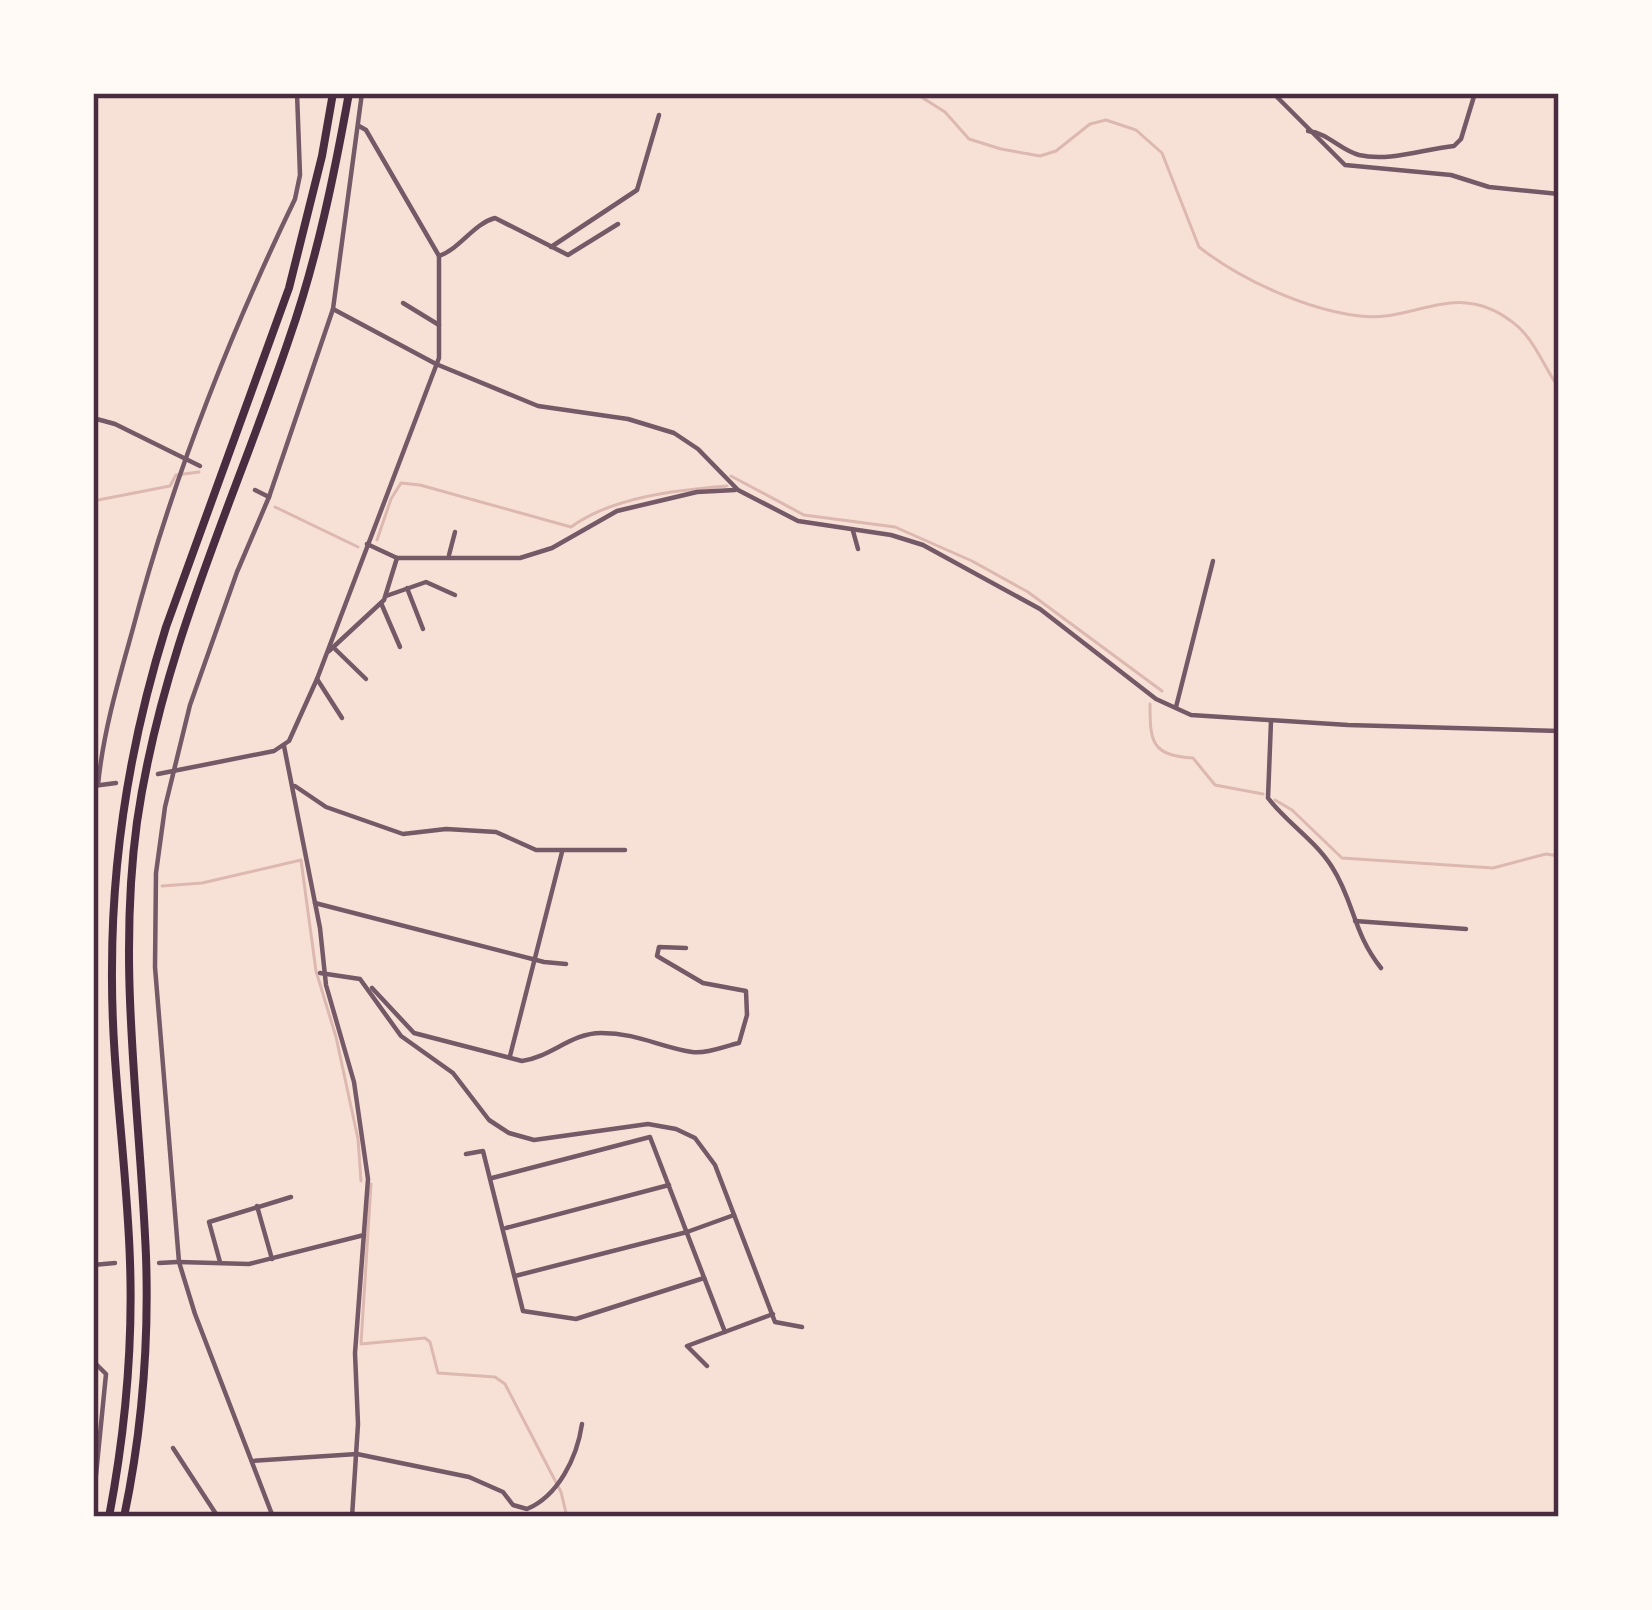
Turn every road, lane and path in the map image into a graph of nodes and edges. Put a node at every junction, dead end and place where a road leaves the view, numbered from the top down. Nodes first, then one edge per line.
1 (297, 93) edge
2 (334, 93) edge
3 (349, 93) edge
4 (362, 93) edge
5 (1273, 93) edge
6 (1475, 93) edge
7 (658, 115) dead end
8 (357, 125) junction
9 (1308, 130) junction
10 (1559, 194) edge
11 (592, 217) junction
12 (618, 224) dead end
13 (604, 234) junction
14 (551, 247) junction
15 (439, 256) junction
16 (403, 303) dead end
17 (333, 309) junction
18 (439, 325) junction
19 (436, 364) junction
20 (93, 418) edge
21 (185, 459) junction
22 (200, 466) dead end
23 (255, 490) dead end
24 (738, 490) junction
25 (269, 496) junction
26 (853, 531) junction
27 (455, 532) dead end
28 (368, 544) junction
29 (858, 549) dead end
30 (448, 555) junction
31 (397, 558) junction
32 (1213, 561) dead end
33 (406, 588) junction
34 (455, 595) dead end
35 (386, 596) junction
36 (381, 603) junction
37 (423, 629) dead end
38 (400, 646) dead end
39 (331, 650) junction
40 (317, 679) junction
41 (366, 679) dead end
42 (1175, 709) junction
43 (342, 718) dead end
44 (1271, 721) junction
45 (1559, 731) edge
46 (284, 746) junction
47 (173, 772) junction
48 (158, 775) dead end
49 (116, 783) dead end
50 (95, 786) edge
51 (295, 786) junction
52 (625, 850) dead end
53 (562, 852) junction
54 (315, 903) junction
55 (1355, 921) junction
56 (1466, 929) dead end
57 (686, 948) dead end
58 (535, 959) junction
59 (566, 964) dead end
60 (1381, 968) dead end
61 (322, 973) junction
62 (367, 985) junction
63 (510, 1058) junction
64 (466, 1154) dead end
65 (491, 1178) junction
66 (669, 1185) junction
67 (291, 1197) dead end
68 (257, 1206) junction
69 (734, 1215) junction
70 (504, 1229) junction
71 (687, 1232) junction
72 (364, 1235) junction
73 (272, 1258) junction
74 (178, 1262) junction
75 (220, 1262) junction
76 (115, 1263) dead end
77 (159, 1263) dead end
78 (93, 1264) edge
79 (515, 1276) junction
80 (704, 1278) junction
81 (772, 1314) junction
82 (802, 1327) dead end
83 (724, 1332) junction
84 (93, 1361) edge
85 (707, 1366) dead end
86 (582, 1424) dead end
87 (172, 1448) dead end
88 (357, 1454) junction
89 (252, 1461) junction
90 (93, 1504) edge
91 (109, 1517) edge
92 (124, 1517) edge
93 (218, 1517) edge
94 (273, 1517) edge
95 (352, 1517) edge

1 - 21 street
2 - 91 highway
3 - 92 highway
4 - 8 street
5 - 9 street
6 - 9 street
7 - 11 street
8 - 15 street
8 - 17 street
9 - 10 street
11 - 13 street
11 - 14 street
12 - 13 street
13 - 14 street
14 - 15 street
15 - 18 street
16 - 18 street
17 - 19 street
17 - 25 street
18 - 19 street
19 - 24 street
19 - 28 street
20 - 21 street
21 - 22 street
21 - 50 street
23 - 25 street
24 - 26 street
24 - 30 street
25 - 47 street
26 - 29 street
26 - 42 street
27 - 30 street
28 - 31 street
28 - 39 street
30 - 31 street
31 - 35 street
32 - 42 street
33 - 34 street
33 - 35 street
33 - 37 street
35 - 36 street
36 - 38 street
36 - 39 street
39 - 40 street
39 - 41 street
40 - 43 street
40 - 46 street
42 - 44 street
44 - 45 street
44 - 55 street
46 - 47 street
46 - 51 street
47 - 48 street
47 - 74 street
49 - 50 street
51 - 53 street
51 - 54 street
52 - 53 street
53 - 58 street
54 - 58 street
54 - 61 street
55 - 56 street
55 - 60 street
57 - 63 street
58 - 59 street
58 - 63 street
61 - 62 street
61 - 72 street
62 - 63 street
62 - 69 street
64 - 65 street
65 - 66 street
65 - 70 street
66 - 70 street
66 - 71 street
67 - 68 street
68 - 73 street
68 - 75 street
69 - 71 street
69 - 81 street
70 - 79 street
71 - 79 street
71 - 80 street
72 - 73 street
72 - 88 street
73 - 75 street
74 - 75 street
74 - 77 street
74 - 89 street
76 - 78 street
79 - 80 street
80 - 83 street
81 - 82 street
81 - 83 street
83 - 85 street
84 - 90 street
86 - 88 street
87 - 93 street
88 - 89 street
88 - 95 street
89 - 94 street

